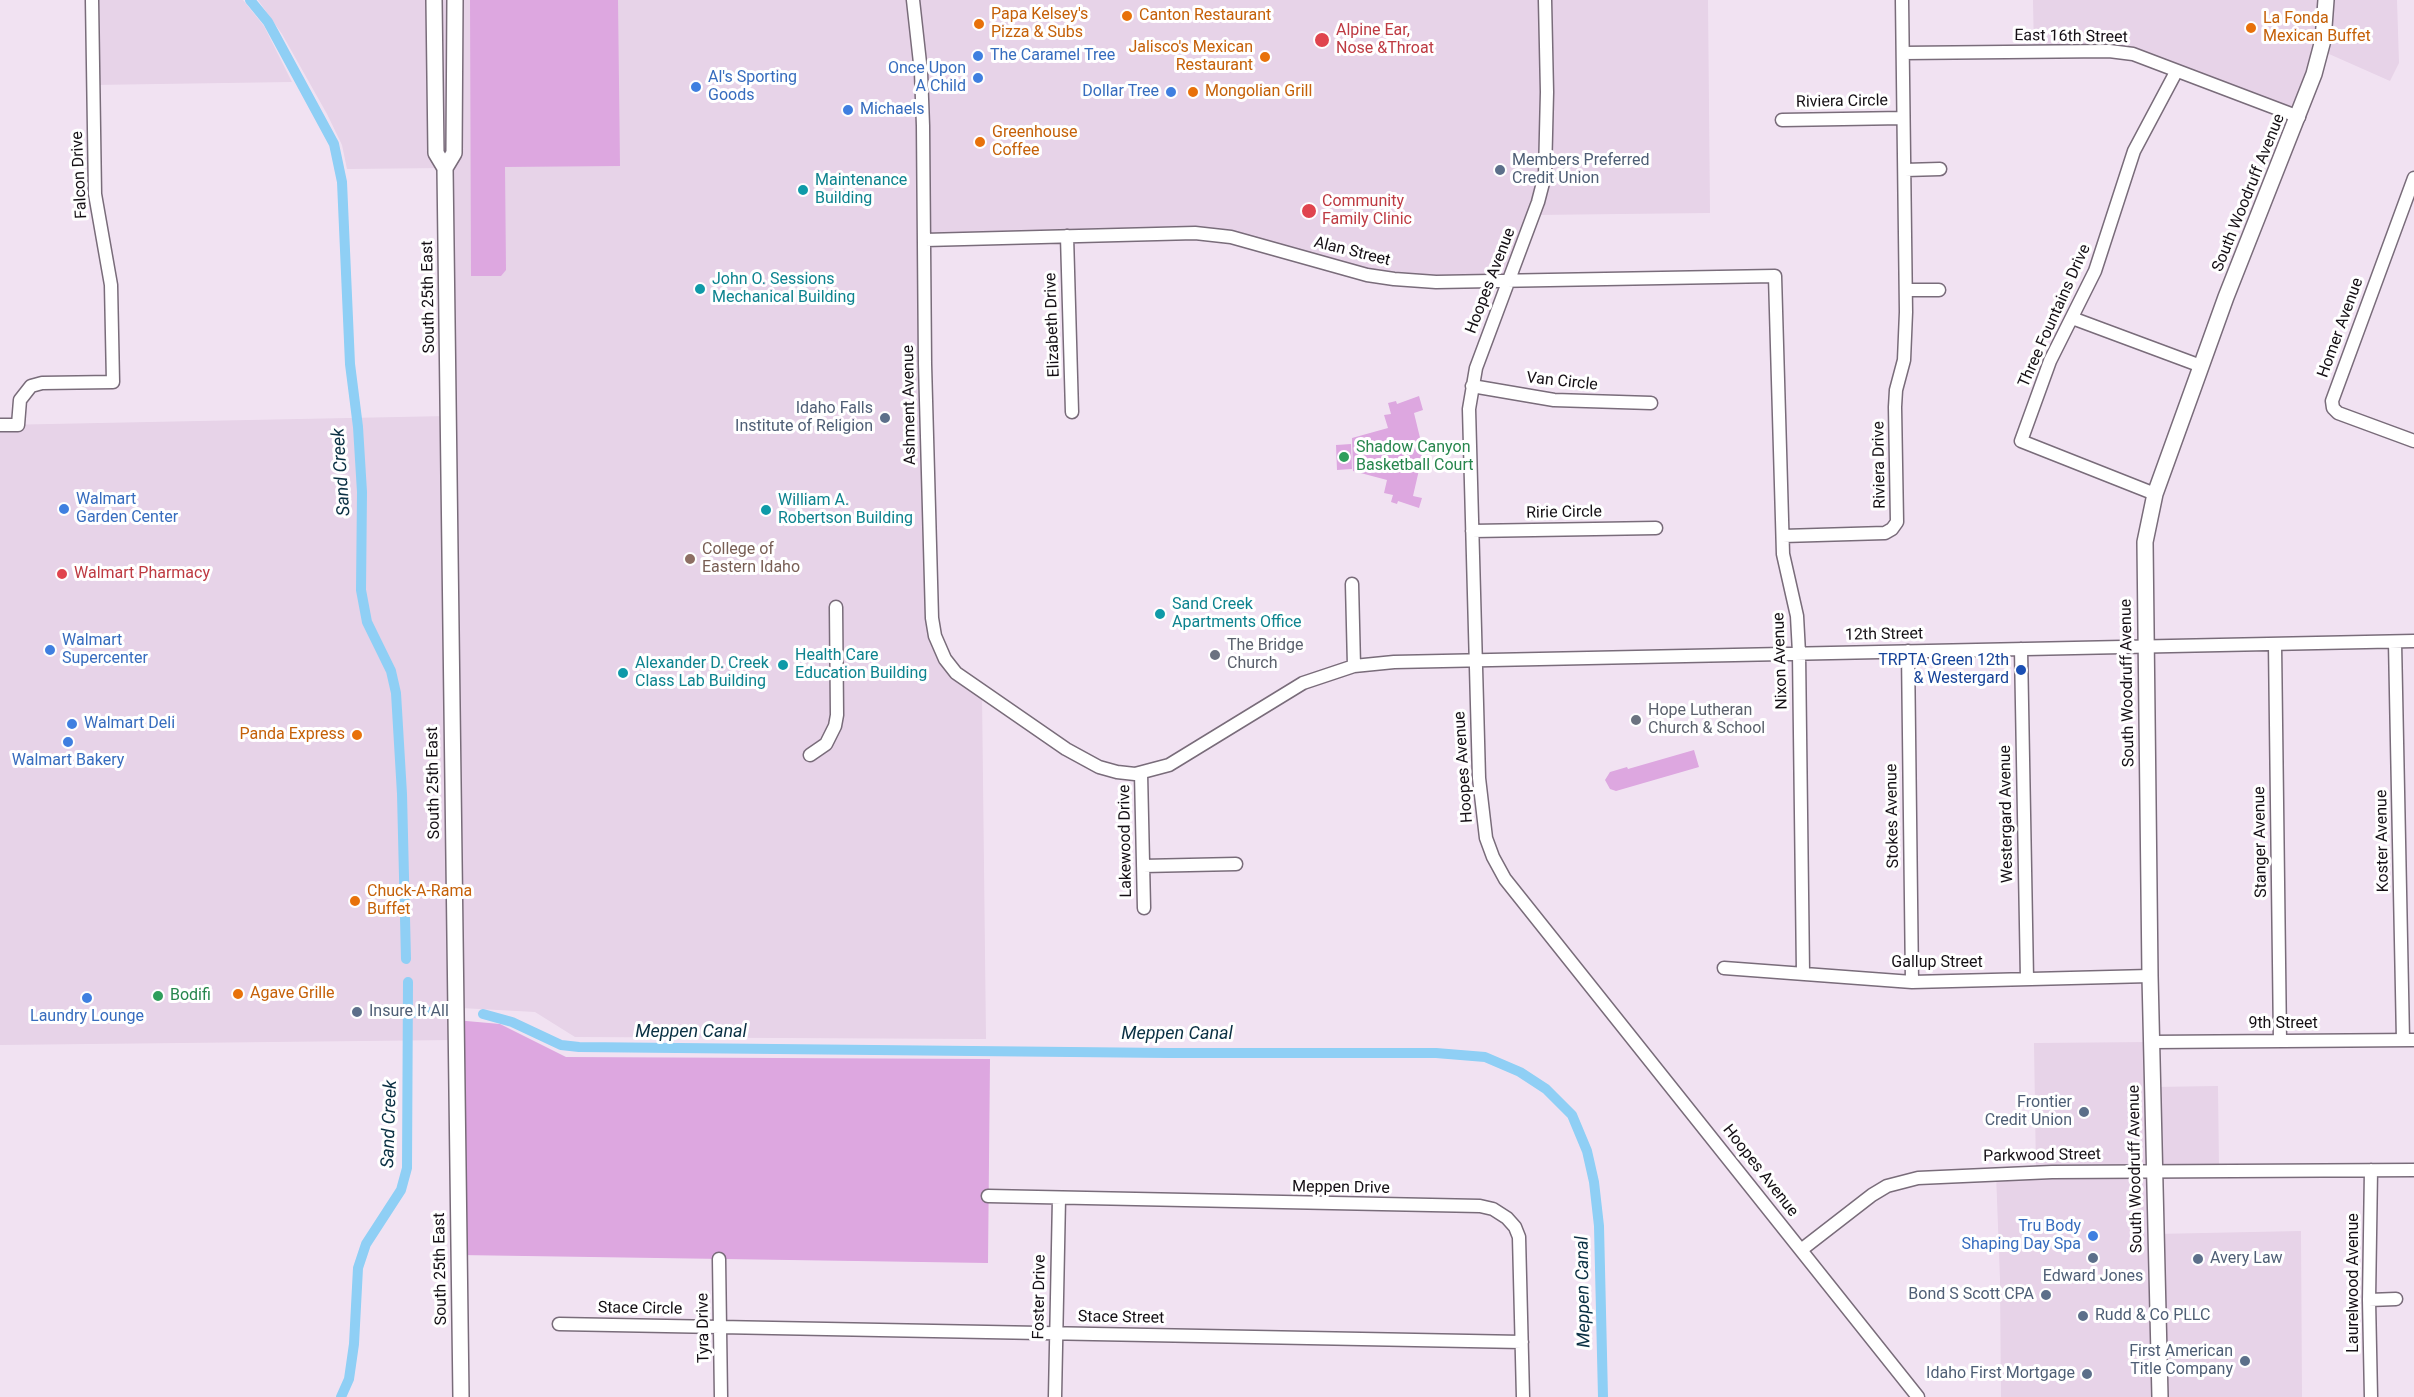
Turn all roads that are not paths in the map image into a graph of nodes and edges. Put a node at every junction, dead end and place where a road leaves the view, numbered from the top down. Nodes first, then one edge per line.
1 (92, 0) edge
2 (434, 0) edge
3 (455, 0) edge
4 (913, 0) edge
5 (1545, 0) edge
6 (1902, 0) edge
7 (2326, 0) edge
8 (1903, 53) junction
9 (2176, 72) junction
10 (2299, 117) junction
11 (1903, 118) junction
12 (1782, 120) dead end
13 (445, 168) junction
14 (1940, 168) dead end
15 (1905, 170) junction
16 (2414, 178) edge
17 (1067, 236) junction
18 (925, 240) junction
19 (1774, 276) joint
20 (1509, 282) junction
21 (1906, 290) junction
22 (1939, 290) dead end
23 (2072, 318) junction
24 (2201, 366) junction
25 (1472, 386) junction
26 (1651, 403) dead end
27 (1072, 412) dead end
28 (0, 425) edge
29 (2414, 441) edge
30 (2155, 494) junction
31 (1656, 528) dead end
32 (1472, 531) junction
33 (1783, 536) junction
34 (1352, 584) dead end
35 (836, 606) dead end
36 (2395, 642) junction
37 (2414, 642) edge
38 (2275, 644) junction
39 (2145, 646) junction
40 (2021, 649) junction
41 (1908, 651) junction
42 (1799, 653) junction
43 (1475, 660) junction
44 (1354, 666) junction
45 (810, 755) dead end
46 (1141, 773) junction
47 (1236, 864) dead end
48 (1143, 866) junction
49 (1144, 909) dead end
50 (1724, 968) dead end
51 (1803, 973) junction
52 (2150, 976) junction
53 (2027, 979) junction
54 (1912, 982) junction
55 (2408, 1040) edge
56 (2280, 1041) junction
57 (2152, 1042) junction
58 (2153, 1170) junction
59 (2371, 1170) junction
60 (2414, 1170) edge
61 (988, 1196) dead end
62 (1059, 1198) junction
63 (1801, 1250) junction
64 (719, 1259) dead end
65 (2396, 1299) dead end
66 (2369, 1300) junction
67 (559, 1324) dead end
68 (720, 1326) junction
69 (1056, 1333) junction
70 (1522, 1342) junction
71 (1914, 1396) edge
72 (461, 1397) edge
73 (721, 1397) edge
74 (1055, 1397) edge
75 (1523, 1397) edge
76 (2160, 1397) edge
77 (2371, 1397) edge

1 - 28 street, Falcon Drive
2 - 13 main road, South 25th East
3 - 13 main road, South 25th East
4 - 18 street, Ashment Avenue
5 - 20 street, Hoopes Avenue
6 - 8 street, Riviera Drive
7 - 10 main road, South Woodruff Avenue
8 - 9 street, East 16th Street
8 - 11 street, Riviera Drive
9 - 10 street, East 16th Street
9 - 23 street, Three Fountains Drive
10 - 24 main road, South Woodruff Avenue
11 - 12 street, Riviera Circle
11 - 15 street, Riviera Drive
13 - 72 main road, South 25th East
14 - 15 street
15 - 21 street, Riviera Drive
16 - 29 street, Homer Avenue
17 - 18 street, Alan Street
17 - 20 street, Alan Street
17 - 27 street, Elizabeth Drive
18 - 46 street, Ashment Avenue
19 - 20 street, Alan Street
19 - 33 street, Nixon Avenue
20 - 25 street, Hoopes Avenue
21 - 22 street
21 - 33 street, Riviera Drive
23 - 24 street
23 - 30 street, Three Fountains Drive
24 - 30 main road, South Woodruff Avenue
25 - 26 street, Van Circle
25 - 32 street, Hoopes Avenue
30 - 39 main road, South Woodruff Avenue
31 - 32 street, Ririe Circle
32 - 43 street, Hoopes Avenue
33 - 42 street, Nixon Avenue
34 - 44 street
35 - 45 street
36 - 37 street, 12th Street
36 - 38 street, 12th Street
36 - 55 street, Koster Avenue
38 - 39 street, 12th Street
38 - 56 street, Stanger Avenue
39 - 40 street, 12th Street
39 - 52 main road, South Woodruff Avenue
40 - 41 street, 12th Street
40 - 53 street, Westergard Avenue
41 - 42 street, 12th Street
41 - 54 street, Stokes Avenue
42 - 43 street, 12th Street
42 - 51 street, Nixon Avenue
43 - 44 street, 12th Street
43 - 63 street, Hoopes Avenue
44 - 46 street, Ashment Avenue
46 - 48 street, Lakewood Drive
47 - 48 street
48 - 49 street, Lakewood Drive
50 - 51 street, Gallup Street
51 - 54 street, Gallup Street
52 - 53 street, Gallup Street
52 - 57 main road, South Woodruff Avenue
53 - 54 street, Gallup Street
55 - 56 street, 9th Street
56 - 57 street, 9th Street
57 - 58 main road, South Woodruff Avenue
58 - 59 street, Parkwood Street
58 - 63 street, Parkwood Street
58 - 76 main road, South Woodruff Avenue
59 - 60 street, Parkwood Street
59 - 66 street, Laurelwood Avenue
61 - 62 street, Meppen Drive
62 - 69 street, Foster Drive
62 - 70 street, Meppen Drive
63 - 71 street, Hoopes Avenue
64 - 68 street, Tyra Drive
65 - 66 street
66 - 77 street, Laurelwood Avenue
67 - 68 street, Stace Circle
68 - 69 street, Stace Street
68 - 73 street, Tyra Drive
69 - 70 street, Stace Street
69 - 74 street, Foster Drive
70 - 75 street, Meppen Drive

